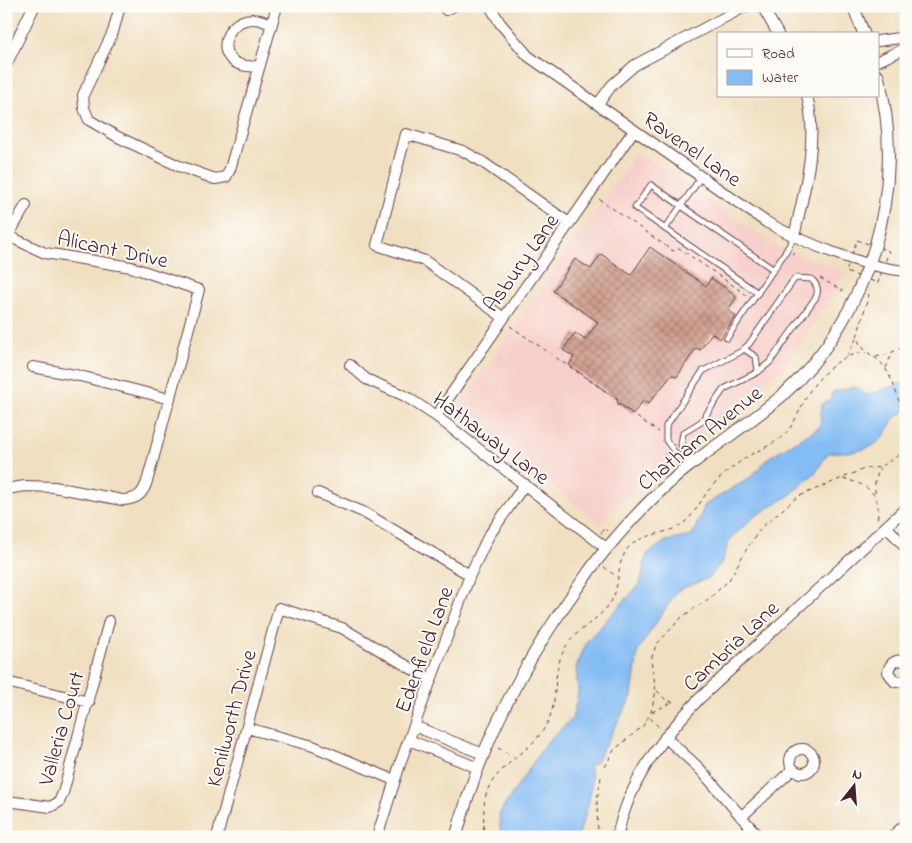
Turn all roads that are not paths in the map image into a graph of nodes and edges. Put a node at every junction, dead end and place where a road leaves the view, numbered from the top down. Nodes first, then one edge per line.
1 (34, 6) edge
2 (120, 6) edge
3 (277, 6) edge
4 (490, 6) edge
5 (746, 6) edge
6 (762, 6) edge
7 (853, 6) edge
8 (270, 24) junction
9 (777, 32) edge
10 (863, 32) edge
11 (906, 36) edge
12 (880, 41) edge
13 (906, 48) edge
14 (880, 61) edge
15 (6, 64) edge
16 (258, 66) junction
17 (880, 86) edge
18 (807, 98) edge
19 (598, 104) junction
20 (634, 130) junction
21 (702, 177) junction
22 (26, 205) dead end
23 (681, 206) junction
24 (570, 224) junction
25 (665, 229) junction
26 (7, 235) edge
27 (794, 237) junction
28 (869, 264) junction
29 (774, 270) junction
30 (906, 271) edge
31 (758, 293) junction
32 (507, 322) junction
33 (727, 338) dead end
34 (744, 349) junction
35 (350, 365) dead end
36 (33, 368) dead end
37 (758, 372) junction
38 (170, 399) junction
39 (436, 416) junction
40 (688, 463) junction
41 (525, 484) junction
42 (6, 489) edge
43 (318, 493) dead end
44 (906, 508) edge
45 (887, 527) junction
46 (606, 548) junction
47 (906, 548) edge
48 (470, 575) junction
49 (108, 621) dead end
50 (906, 662) edge
51 (431, 680) junction
52 (906, 681) edge
53 (6, 682) edge
54 (89, 702) junction
55 (414, 726) junction
56 (247, 728) junction
57 (665, 737) junction
58 (409, 740) junction
59 (483, 754) junction
60 (478, 768) junction
61 (793, 769) dead end
62 (394, 780) junction
63 (14, 802) dead end
64 (742, 817) junction
65 (906, 824) edge
66 (218, 837) edge
67 (377, 837) edge
68 (456, 837) edge
69 (617, 837) edge
70 (759, 837) edge
71 (892, 837) edge

1 - 15 street
2 - 16 street
3 - 8 street
4 - 19 street, Ravenel Lane
5 - 19 street
6 - 9 street
7 - 10 street
8 - 16 street
8 - 16 street
11 - 12 street
13 - 14 street
17 - 28 street, Chatham Avenue
18 - 27 street
19 - 20 street, Ravenel Lane
20 - 21 street, Ravenel Lane
20 - 24 street, Asbury Lane
21 - 23 lane
21 - 27 street, Ravenel Lane
22 - 26 street
23 - 25 lane
23 - 25 lane
23 - 29 lane
24 - 32 street, Asbury Lane
24 - 32 street
25 - 31 lane
26 - 38 street, Alicant Drive
27 - 28 street, Ravenel Lane
27 - 29 lane
28 - 30 street, Ravenel Lane
28 - 40 street, Chatham Avenue
29 - 31 lane
31 - 33 lane
32 - 39 street, Asbury Lane
34 - 37 lane
34 - 37 lane
34 - 40 lane
35 - 39 street, Hathaway Lane
36 - 38 street
37 - 40 lane
38 - 42 street
39 - 41 street, Hathaway Lane
40 - 46 street, Chatham Avenue
41 - 46 street, Hathaway Lane
41 - 48 street, Edenfield Lane
43 - 48 street
44 - 45 street, Cambria Lane
45 - 47 street
45 - 57 street, Cambria Lane
46 - 59 street, Chatham Avenue
48 - 51 street, Edenfield Lane
49 - 54 street, Valleria Court
50 - 52 street
51 - 55 street, Edenfield Lane
51 - 56 street, Kenilworth Drive
53 - 54 street
54 - 63 street, Valleria Court
55 - 58 street, Edenfield Lane
55 - 59 street
56 - 62 street
56 - 66 street, Kenilworth Drive
57 - 64 street
57 - 69 street, Cambria Lane
58 - 60 street
58 - 62 street, Edenfield Lane
59 - 60 street, Chatham Avenue
60 - 68 street, Chatham Avenue
61 - 64 street
62 - 67 street, Edenfield Lane
64 - 70 street
65 - 71 street

